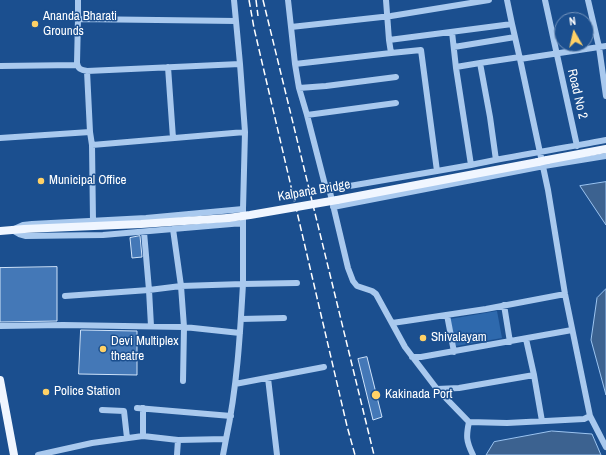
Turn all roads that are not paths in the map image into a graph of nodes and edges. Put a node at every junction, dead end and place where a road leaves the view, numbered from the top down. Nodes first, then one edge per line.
1 (78, 0) edge
2 (234, 0) edge
3 (288, 0) edge
4 (386, 0) edge
5 (489, 0) edge
6 (508, 0) edge
7 (545, 0) edge
8 (588, 0) edge
9 (388, 16) junction
10 (78, 19) junction
11 (236, 21) junction
12 (512, 24) junction
13 (291, 27) junction
14 (452, 32) junction
15 (515, 38) junction
16 (389, 40) junction
17 (606, 46) edge
18 (454, 47) junction
19 (599, 47) junction
20 (391, 53) junction
21 (557, 54) junction
22 (520, 58) junction
23 (240, 64) junction
24 (295, 64) junction
25 (480, 64) junction
26 (78, 65) junction
27 (0, 66) edge
28 (168, 67) junction
29 (456, 67) junction
30 (87, 70) junction
31 (396, 77) dead end
32 (299, 88) junction
33 (606, 96) edge
34 (396, 102) dead end
35 (307, 115) junction
36 (90, 132) junction
37 (245, 132) junction
38 (0, 138) edge
39 (174, 138) junction
40 (606, 140) edge
41 (92, 145) junction
42 (578, 146) junction
43 (606, 149) edge
44 (541, 152) junction
45 (606, 156) edge
46 (496, 160) junction
47 (543, 163) junction
48 (471, 165) junction
49 (437, 171) junction
50 (329, 188) junction
51 (335, 203) junction
52 (243, 209) junction
53 (92, 221) junction
54 (243, 223) junction
55 (173, 229) junction
56 (13, 230) junction
57 (0, 231) edge
58 (144, 232) junction
59 (297, 283) dead end
60 (243, 284) junction
61 (181, 286) junction
62 (149, 290) junction
63 (565, 294) junction
64 (65, 296) dead end
65 (504, 305) junction
66 (447, 315) junction
67 (284, 318) dead end
68 (241, 319) junction
69 (392, 323) junction
70 (0, 326) edge
71 (151, 326) junction
72 (184, 327) junction
73 (572, 330) junction
74 (240, 333) junction
75 (526, 339) junction
76 (510, 342) junction
77 (454, 352) junction
78 (412, 358) junction
79 (324, 366) dead end
80 (534, 375) junction
81 (268, 378) junction
82 (0, 380) edge
83 (183, 381) dead end
84 (235, 384) junction
85 (437, 389) junction
86 (2, 398) edge
87 (102, 410) dead end
88 (231, 416) junction
89 (590, 416) junction
90 (542, 421) junction
91 (469, 422) junction
92 (143, 436) junction
93 (127, 438) junction
94 (226, 439) junction
95 (178, 440) junction
96 (606, 447) edge
97 (14, 455) edge
98 (38, 455) edge
99 (177, 455) edge
100 (223, 455) edge
101 (277, 455) edge
102 (473, 455) edge

1 - 10 street
2 - 11 street
3 - 13 street
4 - 9 street
5 - 9 street
6 - 12 street
7 - 21 street, Road No 2
8 - 19 street
9 - 13 street
9 - 16 street
10 - 11 street
10 - 26 street
11 - 23 street
12 - 14 street
12 - 15 street
13 - 24 street
14 - 16 street
14 - 18 street
15 - 18 street
15 - 22 street
16 - 20 street
17 - 19 street
18 - 29 street
19 - 21 street
19 - 33 street
20 - 24 street
20 - 49 street
21 - 22 street
21 - 42 street, Road No 2
22 - 25 street
22 - 44 street
23 - 28 street
23 - 37 street
24 - 32 street
25 - 29 street
25 - 46 street
26 - 27 street
26 - 30 street
28 - 30 street
28 - 39 street
29 - 48 street
30 - 36 street
31 - 32 street
32 - 35 street
34 - 35 street
35 - 50 street
36 - 38 street
36 - 41 street
37 - 39 street
37 - 52 street
39 - 41 street
40 - 42 street
41 - 53 street
42 - 44 street
43 - 47 main road, Kalpana Bridge
44 - 46 street
44 - 47 street
45 - 47 street
46 - 48 street
47 - 51 main road, Kalpana Bridge
47 - 63 street
48 - 49 street
49 - 50 street
50 - 51 street
51 - 56 main road, Kalpana Bridge, bridge
51 - 69 street
52 - 53 street
52 - 54 street
53 - 56 street
54 - 55 street
54 - 60 street
55 - 58 street
55 - 61 street
56 - 57 main road, Kalpana Bridge
56 - 58 street
58 - 62 street
59 - 60 street
60 - 61 street
60 - 68 street
61 - 62 street
61 - 72 street
62 - 64 street
62 - 71 street
63 - 65 street
63 - 73 street
65 - 66 street
65 - 76 street
66 - 69 street
66 - 77 street
67 - 68 street
68 - 74 street
69 - 78 street
70 - 71 street
71 - 72 street
72 - 74 street
72 - 83 street
73 - 75 street
73 - 89 street
74 - 84 street
75 - 76 street
75 - 80 street
76 - 77 street
77 - 78 street
78 - 85 street
79 - 81 street
80 - 85 street
80 - 90 street
81 - 84 street
81 - 101 street
82 - 86 main road
84 - 88 street
85 - 91 street
86 - 97 main road
87 - 93 street
88 - 92 street
88 - 94 street
89 - 90 street
89 - 96 street
90 - 91 street
91 - 102 street
92 - 93 street
92 - 95 street
93 - 98 street
94 - 95 street
94 - 100 street
95 - 99 street

